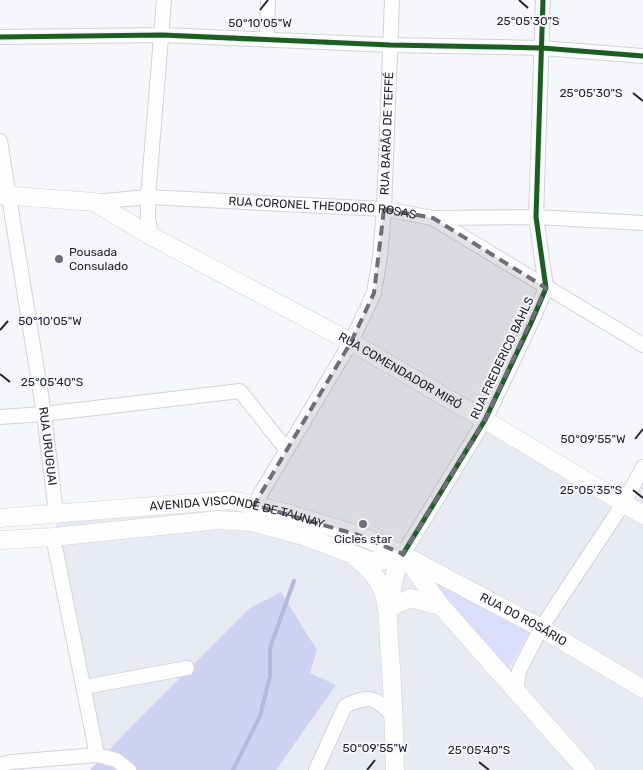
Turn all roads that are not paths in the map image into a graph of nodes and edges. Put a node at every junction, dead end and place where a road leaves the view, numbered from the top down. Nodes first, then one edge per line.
1 (164, 0) edge
2 (268, 0) edge
3 (392, 0) edge
4 (543, 0) edge
5 (162, 35) junction
6 (0, 37) edge
7 (267, 40) junction
8 (390, 45) junction
9 (542, 48) junction
10 (643, 56) edge
11 (0, 141) edge
12 (4, 195) edge
13 (148, 197) junction
14 (94, 202) junction
15 (384, 209) junction
16 (536, 217) junction
17 (433, 218) junction
18 (643, 223) edge
19 (151, 236) junction
20 (546, 288) junction
21 (351, 342) junction
22 (643, 345) edge
23 (44, 414) junction
24 (0, 417) edge
25 (485, 420) junction
26 (286, 449) junction
27 (643, 467) edge
28 (623, 504) junction
29 (254, 505) junction
30 (56, 514) junction
31 (643, 515) edge
32 (0, 518) edge
33 (53, 537) junction
34 (0, 540) edge
35 (403, 554) junction
36 (353, 555) junction
37 (441, 606) junction
38 (387, 608) junction
39 (541, 628) junction
40 (187, 668) dead end
41 (84, 687) junction
42 (643, 689) edge
43 (516, 690) junction
44 (394, 717) junction
45 (98, 755) junction
46 (0, 765) edge
47 (129, 770) edge
48 (316, 770) edge
49 (395, 770) edge
50 (586, 770) edge

1 - 5 street
2 - 7 street
3 - 8 street, RUA BARÃO DE TEFFÉ
4 - 9 street, RUA FREDERICO BAHLS
5 - 6 street
5 - 7 street
5 - 13 street
7 - 8 street
8 - 9 street
8 - 15 street, RUA BARÃO DE TEFFÉ
9 - 10 street
9 - 16 street, RUA FREDERICO BAHLS
11 - 12 street, RUA URUGUAI
12 - 14 main road, RUA CORONEL THEODORO ROSAS
12 - 23 street, RUA URUGUAI
13 - 14 street, RUA CORONEL THEODORO ROSAS
13 - 15 street, RUA CORONEL THEODORO ROSAS
13 - 19 street
14 - 19 main road, RUA COMENDADOR MIRÓ
15 - 17 street, RUA CORONEL THEODORO ROSAS
15 - 21 street, RUA BARÃO DE TEFFÉ
16 - 17 street, RUA CORONEL THEODORO ROSAS
16 - 18 street, RUA CORONEL THEODORO ROSAS
16 - 20 street, RUA FREDERICO BAHLS
17 - 20 street
19 - 21 main road, RUA COMENDADOR MIRÓ
20 - 22 street
20 - 25 street, RUA FREDERICO BAHLS
21 - 25 main road, RUA COMENDADOR MIRÓ
21 - 26 street, RUA BARÃO DE TEFFÉ
23 - 24 street
23 - 26 street
23 - 30 street, RUA URUGUAI
25 - 28 main road, RUA COMENDADOR MIRÓ
25 - 35 street, RUA FREDERICO BAHLS
26 - 29 street, RUA BARÃO DE TEFFÉ
27 - 28 street
28 - 31 main road, RUA COMENDADOR MIRÓ
28 - 39 street
29 - 30 main road, AVENIDA VISCONDE DE TAUNAY
29 - 35 main road, AVENIDA VISCONDE DE TAUNAY
30 - 32 main road, AVENIDA VISCONDE DE TAUNAY
33 - 34 main road, AVENIDA VISCONDE DE TAUNAY
33 - 36 main road, AVENIDA VISCONDE DE TAUNAY
33 - 41 street
35 - 36 main road
35 - 37 main road
35 - 38 main road
35 - 39 main road, RUA DO ROSÁRIO
36 - 38 main road
37 - 38 main road
37 - 43 main road
38 - 44 main road
39 - 42 main road, RUA DO ROSÁRIO
39 - 43 street
40 - 41 street
41 - 45 street
43 - 50 main road
44 - 48 street
44 - 49 main road
45 - 46 street
45 - 47 street

